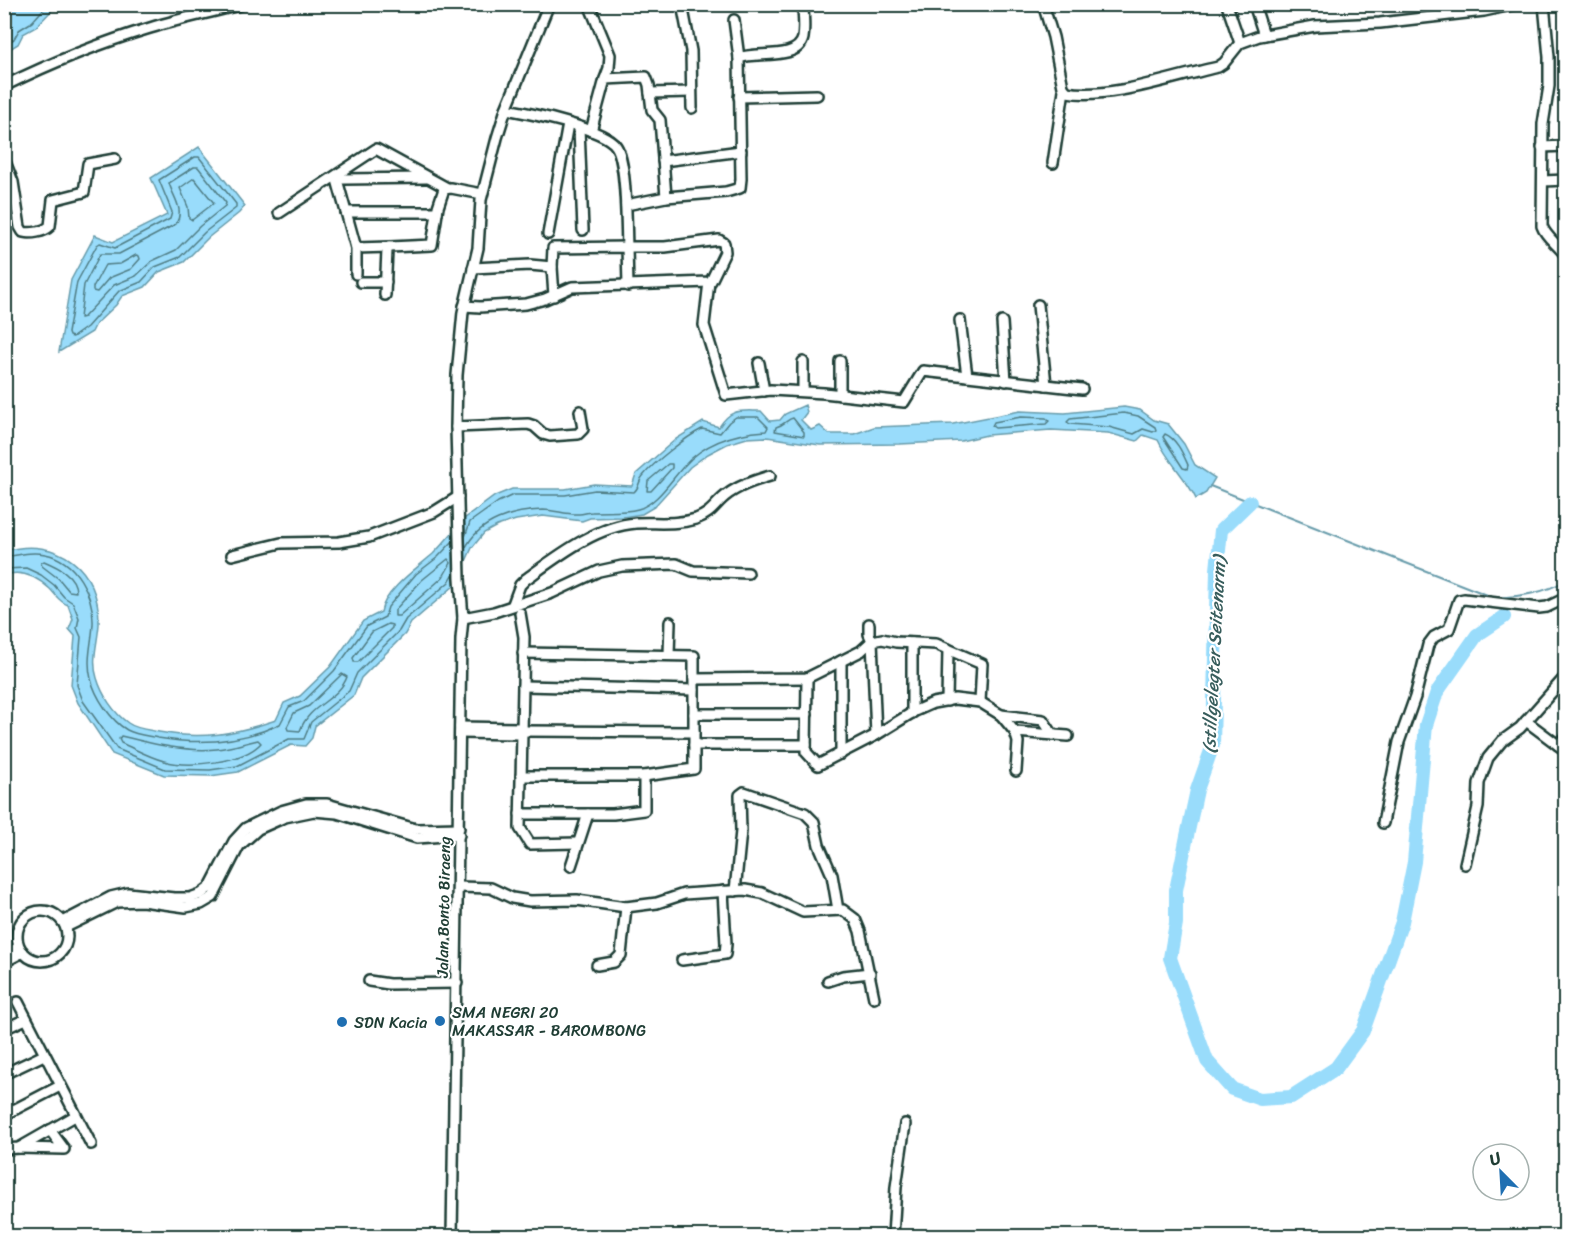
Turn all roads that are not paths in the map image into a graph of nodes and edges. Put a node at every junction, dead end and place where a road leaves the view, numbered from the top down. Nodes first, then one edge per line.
1 (244, 4) edge
2 (549, 4) edge
3 (589, 4) edge
4 (682, 4) edge
5 (803, 4) edge
6 (1043, 4) edge
7 (1229, 4) edge
8 (1254, 4) edge
9 (1516, 4) edge
10 (1544, 4) edge
11 (734, 20) dead end
12 (1264, 35) junction
13 (1240, 43) junction
14 (739, 58) junction
15 (605, 79) junction
16 (4, 86) edge
17 (1065, 90) junction
18 (691, 92) junction
19 (650, 93) junction
20 (817, 95) dead end
21 (740, 97) junction
22 (692, 108) dead end
23 (506, 109) junction
24 (568, 124) junction
25 (579, 128) junction
26 (591, 131) junction
27 (1566, 146) edge
28 (1542, 147) junction
29 (741, 151) junction
30 (4, 159) edge
31 (115, 159) dead end
32 (663, 161) junction
33 (1053, 163) dead end
34 (336, 176) junction
35 (428, 178) junction
36 (1566, 180) edge
37 (1543, 181) junction
38 (447, 188) junction
39 (483, 194) junction
40 (666, 197) junction
41 (626, 205) junction
42 (346, 212) junction
43 (437, 212) junction
44 (279, 213) dead end
45 (583, 230) dead end
46 (548, 234) dead end
47 (627, 247) junction
48 (356, 248) junction
49 (389, 248) junction
50 (1566, 256) edge
51 (552, 267) junction
52 (473, 268) junction
53 (386, 282) junction
54 (708, 282) junction
55 (628, 286) junction
56 (386, 295) dead end
57 (554, 296) junction
58 (1038, 305) dead end
59 (464, 306) junction
60 (960, 320) dead end
61 (1002, 321) dead end
62 (840, 361) dead end
63 (803, 362) dead end
64 (759, 363) dead end
65 (967, 376) junction
66 (1006, 381) junction
67 (1046, 385) junction
68 (1082, 389) dead end
69 (764, 390) junction
70 (803, 392) junction
71 (840, 394) junction
72 (580, 411) dead end
73 (456, 427) junction
74 (770, 476) dead end
75 (458, 497) junction
76 (232, 555) dead end
77 (748, 573) dead end
78 (1566, 598) edge
79 (513, 604) junction
80 (520, 613) dead end
81 (463, 618) junction
82 (670, 622) dead end
83 (868, 624) dead end
84 (872, 641) junction
85 (912, 643) junction
86 (948, 649) junction
87 (523, 653) junction
88 (669, 655) junction
89 (841, 661) junction
90 (1566, 676) edge
91 (807, 678) junction
92 (694, 679) junction
93 (523, 686) junction
94 (694, 690) junction
95 (947, 700) junction
96 (980, 702) junction
97 (912, 713) junction
98 (694, 714) junction
99 (807, 714) junction
100 (1001, 715) junction
101 (1526, 721) junction
102 (460, 730) junction
103 (522, 731) junction
104 (694, 732) junction
105 (1015, 732) junction
106 (876, 735) junction
107 (1053, 735) junction
108 (1068, 736) dead end
109 (1566, 736) edge
110 (694, 745) junction
111 (806, 745) junction
112 (1562, 748) edge
113 (841, 754) junction
114 (1016, 771) dead end
115 (521, 776) junction
116 (644, 776) junction
117 (520, 814) junction
118 (588, 814) junction
119 (1383, 823) dead end
120 (459, 832) junction
121 (578, 843) junction
122 (1465, 864) dead end
123 (571, 866) dead end
124 (459, 887) junction
125 (723, 891) junction
126 (735, 891) junction
127 (626, 907) junction
128 (838, 910) junction
129 (65, 924) junction
130 (21, 949) junction
131 (4, 954) edge
132 (682, 960) dead end
133 (4, 962) edge
134 (597, 965) dead end
135 (870, 973) junction
136 (369, 981) dead end
137 (828, 981) dead end
138 (456, 983) junction
139 (874, 998) dead end
140 (18, 1002) dead end
141 (26, 1019) junction
142 (4, 1029) edge
143 (44, 1055) junction
144 (4, 1074) edge
145 (60, 1086) junction
146 (4, 1115) edge
147 (75, 1116) junction
148 (905, 1124) dead end
149 (50, 1130) junction
150 (91, 1144) dead end
151 (19, 1148) junction
152 (4, 1149) edge
153 (452, 1236) edge
154 (893, 1236) edge

1 - 16 street
2 - 23 street, Jalan Bonto Biraeng
3 - 15 street
4 - 18 street
5 - 14 street
6 - 17 street
7 - 13 street
8 - 12 street
9 - 12 street
10 - 28 street
11 - 14 street
12 - 13 street
13 - 17 street
14 - 21 street
15 - 19 street
15 - 26 street
17 - 33 street
18 - 19 street
18 - 22 street
19 - 32 street
20 - 21 street
21 - 29 street
23 - 24 street
23 - 39 street, Jalan Bonto Biraeng
24 - 25 street
24 - 46 street
25 - 26 street
25 - 45 street
26 - 41 street
27 - 28 street
28 - 37 street
29 - 32 street
29 - 40 street
30 - 31 street
32 - 40 street
34 - 35 street
34 - 35 street
34 - 42 street
34 - 44 street
35 - 38 street
36 - 37 street
37 - 50 street
38 - 39 street
38 - 43 street
39 - 52 street, Jalan Bonto Biraeng
40 - 41 street
41 - 47 street
42 - 43 street
42 - 48 street
43 - 49 street
47 - 51 street
47 - 54 street
47 - 55 street
48 - 49 street
48 - 53 street
49 - 53 street
51 - 52 street
51 - 57 street
52 - 59 street, Jalan Bonto Biraeng
53 - 56 street
54 - 55 street
54 - 69 street
55 - 57 street
57 - 59 street
58 - 67 street
59 - 73 street, Jalan Bonto Biraeng
60 - 65 street
61 - 66 street
62 - 71 street
63 - 70 street
64 - 69 street
65 - 66 street
65 - 71 street
66 - 67 street
67 - 68 street
69 - 70 street
70 - 71 street
72 - 73 street
73 - 75 street, Jalan Bonto Biraeng
74 - 79 street
75 - 76 street
75 - 81 street, Jalan Bonto Biraeng
77 - 79 street
78 - 119 street
79 - 81 street
80 - 87 street
81 - 102 street, Jalan Bonto Biraeng
82 - 88 street
83 - 84 street
84 - 85 street
84 - 89 street
84 - 106 street
85 - 86 street
85 - 97 street
86 - 95 street
86 - 96 street
87 - 88 street
87 - 93 street
88 - 92 street
89 - 91 street
89 - 113 street
90 - 101 street
91 - 92 street
91 - 99 street
92 - 94 street
93 - 94 street
93 - 103 street
94 - 98 street
95 - 96 street
95 - 97 street
96 - 100 street
97 - 106 street
98 - 99 street
98 - 104 street
99 - 111 street
100 - 105 street
100 - 107 street
101 - 112 street
101 - 122 street
102 - 103 street
102 - 120 street, Jalan Bonto Biraeng
103 - 104 street
103 - 115 street
104 - 110 street
105 - 107 street
105 - 114 street
106 - 113 street
107 - 108 street
109 - 112 street
110 - 111 street
110 - 116 street
111 - 113 street
115 - 116 street
115 - 117 street
116 - 118 street
117 - 118 street
117 - 121 street
118 - 121 street
120 - 124 street, Jalan Bonto Biraeng
120 - 129 street
121 - 123 street
124 - 127 street
124 - 138 street, Jalan Bonto Biraeng
125 - 126 street
125 - 127 street
125 - 132 street
126 - 128 street
126 - 128 street
127 - 134 street
128 - 135 street
129 - 130 street
129 - 130 street
130 - 131 street
130 - 133 street
135 - 137 street
135 - 139 street
136 - 138 street
138 - 153 street, Jalan Bonto Biraeng
140 - 141 street
141 - 142 street
141 - 143 street
143 - 144 street
143 - 145 street
145 - 146 street
145 - 147 street
147 - 149 street
147 - 150 street
148 - 154 street
149 - 151 street
149 - 151 street
151 - 152 street

